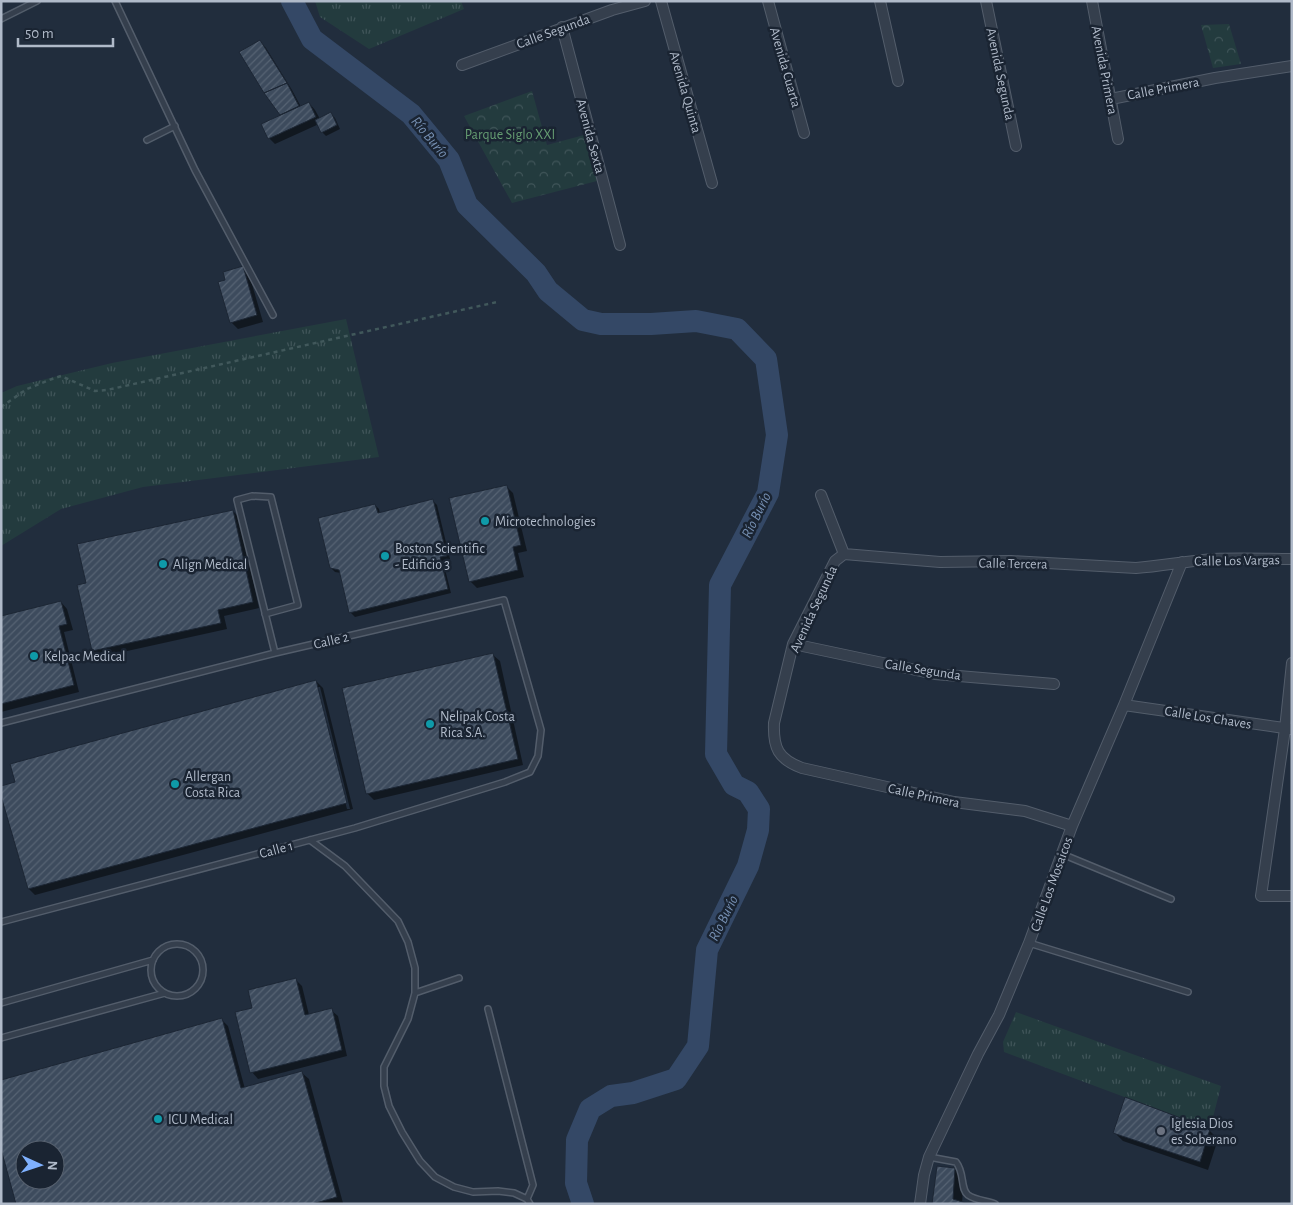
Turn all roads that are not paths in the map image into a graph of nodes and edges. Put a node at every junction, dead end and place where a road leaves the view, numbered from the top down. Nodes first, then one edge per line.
1 (37, 1) edge
2 (115, 1) edge
3 (645, 1) edge
4 (661, 1) edge
5 (768, 1) edge
6 (880, 1) edge
7 (986, 1) edge
8 (1092, 1) edge
9 (1, 19) edge
10 (562, 27) junction
11 (462, 65) dead end
12 (1292, 66) edge
13 (898, 81) dead end
14 (1111, 98) junction
15 (175, 126) junction
16 (804, 133) dead end
17 (1118, 139) dead end
18 (147, 140) dead end
19 (1016, 146) dead end
20 (712, 183) dead end
21 (620, 245) dead end
22 (273, 315) dead end
23 (821, 495) dead end
24 (844, 554) junction
25 (1292, 559) edge
26 (1182, 562) junction
27 (266, 614) junction
28 (794, 644) junction
29 (275, 653) junction
30 (1292, 663) edge
31 (1054, 684) dead end
32 (1124, 705) junction
33 (1, 722) edge
34 (1288, 729) edge
35 (780, 754) joint
36 (538, 756) joint
37 (1072, 826) junction
38 (310, 840) junction
39 (1061, 854) junction
40 (1292, 896) edge
41 (1171, 898) dead end
42 (1, 922) edge
43 (1029, 943) junction
44 (153, 960) junction
45 (459, 978) dead end
46 (1188, 992) dead end
47 (165, 993) junction
48 (415, 993) junction
49 (1, 1003) edge
50 (488, 1009) dead end
51 (1, 1038) edge
52 (929, 1157) junction
53 (529, 1201) edge
54 (920, 1204) edge
55 (995, 1204) edge

1 - 9 lane
2 - 15 lane
3 - 10 street, Calle Segunda
4 - 20 street, Avenida Quinta
5 - 16 street, Avenida Cuarta
6 - 13 street
7 - 19 street, Avenida Segunda
8 - 14 street, Avenida Primera
10 - 11 street, Calle Segunda
10 - 21 street, Avenida Sexta
12 - 14 street, Calle Primera
14 - 17 street, Avenida Primera
15 - 18 lane
15 - 22 lane
23 - 24 street
24 - 26 street, Calle Tercera
24 - 28 street, Avenida Segunda
25 - 26 street, Calle Los Vargas
26 - 32 street, Calle Los Mosaicos
27 - 27 lane
27 - 29 lane
28 - 31 street, Calle Segunda
28 - 35 street, Avenida Segunda
29 - 33 lane, Calle 2
29 - 36 lane, Calle 2
30 - 34 street
32 - 34 street, Calle Los Chaves
32 - 37 street, Calle Los Mosaicos
34 - 40 street
35 - 37 street, Calle Primera
36 - 38 lane, Calle 1
37 - 39 street, Calle Los Mosaicos
38 - 42 lane, Calle 1
38 - 48 lane
39 - 41 lane
39 - 43 street, Calle Los Mosaicos
43 - 46 lane
43 - 52 street, Calle Los Mosaicos
44 - 47 lane
44 - 47 lane
44 - 49 lane
45 - 48 lane
47 - 51 lane
48 - 53 lane
50 - 53 lane
52 - 54 street, Calle Los Mosaicos
52 - 55 lane

